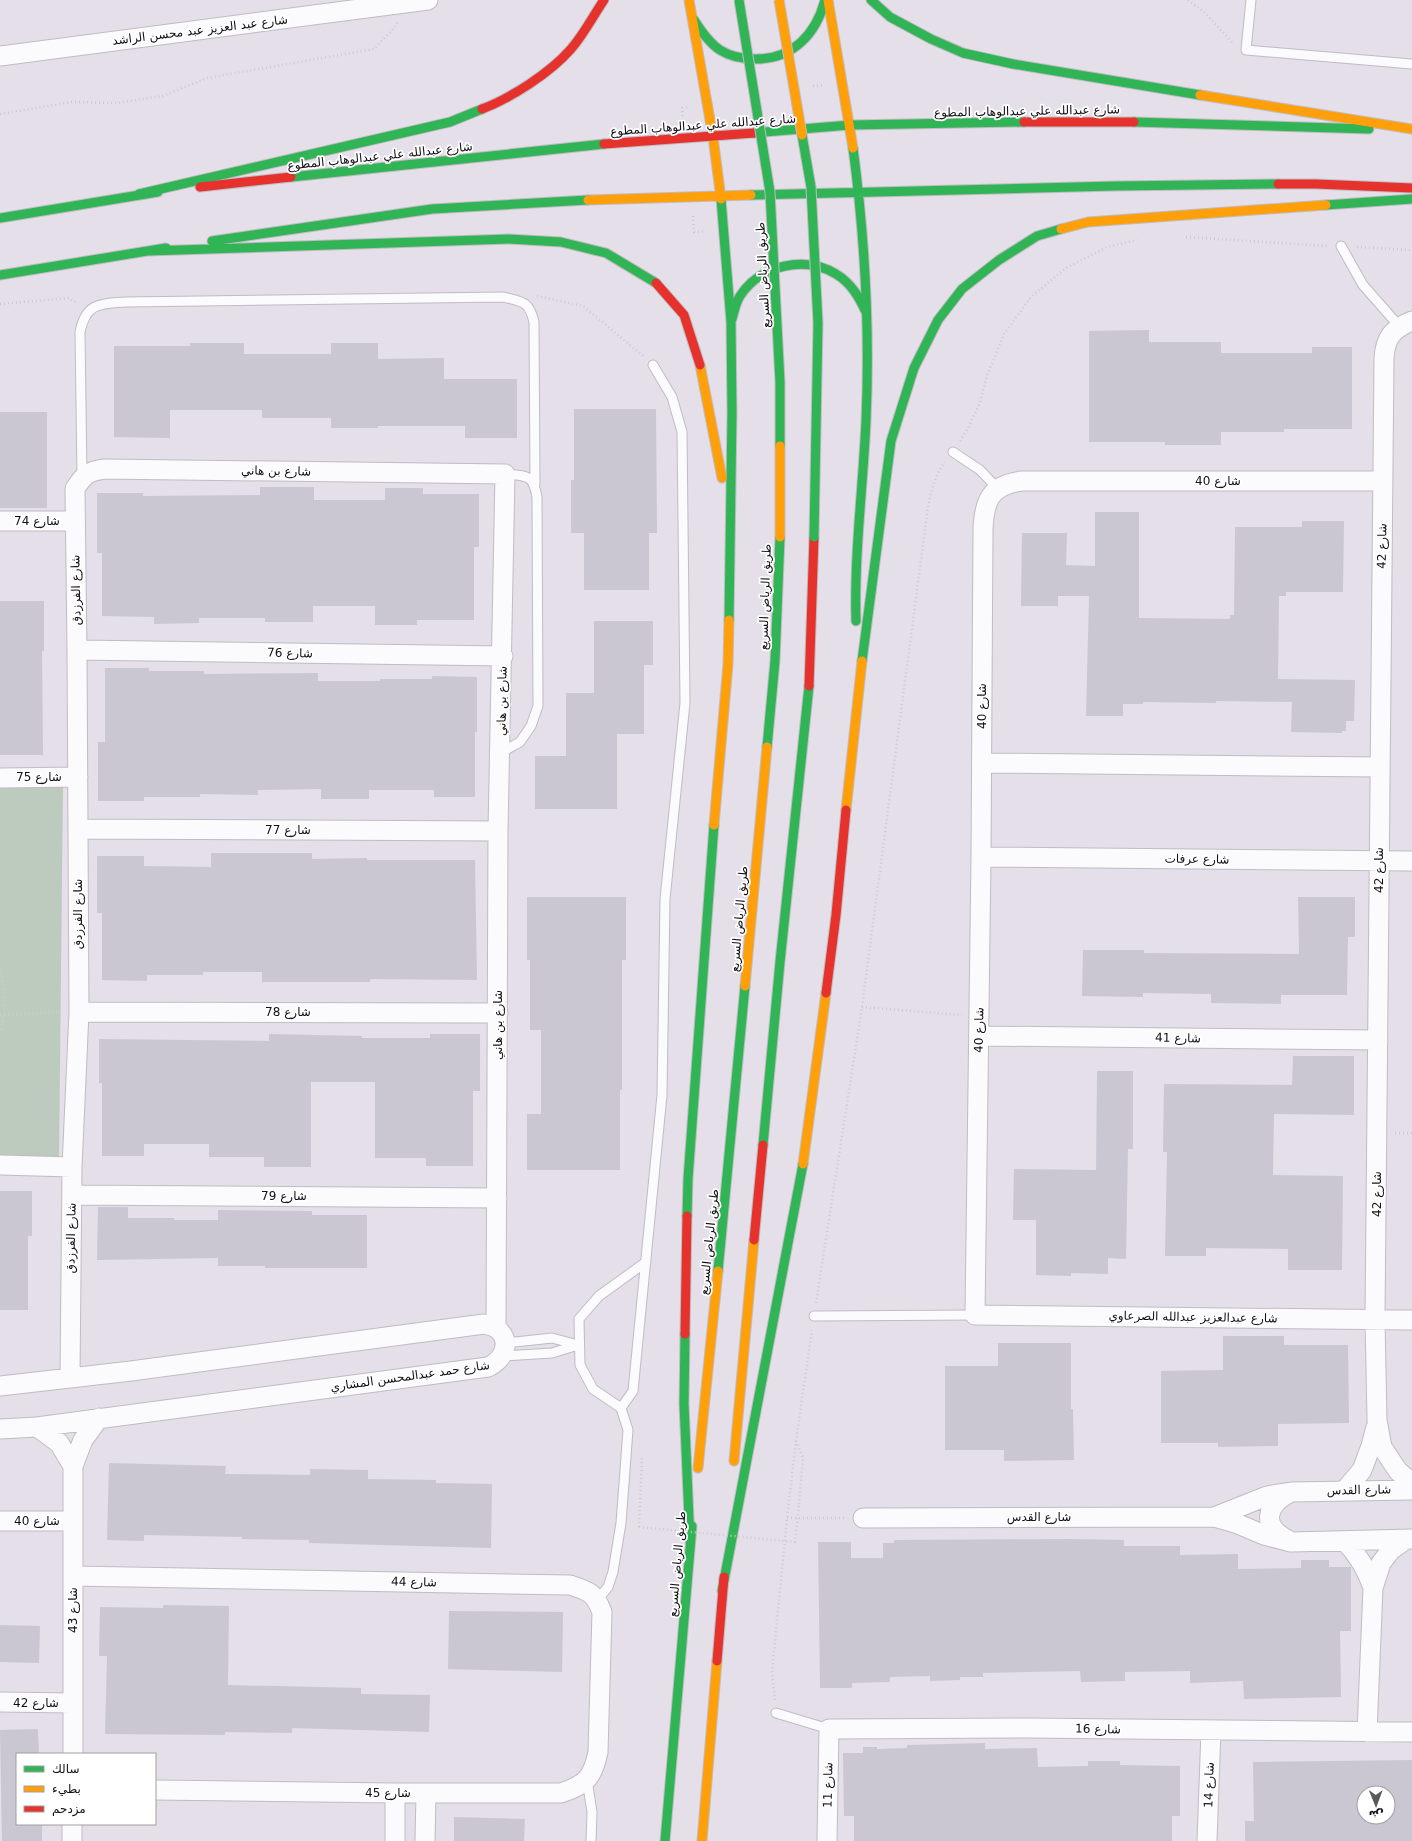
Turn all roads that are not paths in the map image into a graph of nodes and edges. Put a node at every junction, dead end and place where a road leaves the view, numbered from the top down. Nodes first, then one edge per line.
1 (428, 0) edge
2 (604, 0) edge
3 (689, 0) edge
4 (739, 0) edge
5 (779, 0) edge
6 (825, 0) edge
7 (828, 0) edge
8 (871, 0) edge
9 (1251, 0) edge
10 (404, 2) edge
11 (692, 16) junction
12 (0, 56) edge
13 (1412, 64) edge
14 (850, 125) junction
15 (1412, 130) edge
16 (714, 137) junction
17 (1412, 188) edge
18 (859, 193) junction
19 (139, 194) junction
20 (721, 195) junction
21 (1412, 199) edge
22 (0, 218) edge
23 (1341, 246) road end
24 (148, 251) junction
25 (0, 275) edge
26 (868, 316) junction
27 (731, 322) junction
28 (1406, 323) edge
29 (654, 365) road end
30 (952, 452) road end
31 (505, 474) junction
32 (82, 477) junction
33 (1383, 481) junction
34 (535, 484) junction
35 (998, 489) junction
36 (730, 519) junction
37 (0, 521) edge
38 (74, 521) junction
39 (77, 650) junction
40 (503, 656) junction
41 (858, 688) junction
42 (500, 753) junction
43 (982, 763) junction
44 (1380, 767) junction
45 (78, 777) junction
46 (0, 778) edge
47 (78, 829) junction
48 (498, 831) junction
49 (982, 857) junction
50 (1379, 861) junction
51 (1412, 861) edge
52 (78, 1012) junction
53 (498, 1013) junction
54 (979, 1036) junction
55 (1378, 1040) junction
56 (0, 1166) edge
57 (72, 1167) junction
58 (72, 1195) junction
59 (497, 1198) junction
60 (646, 1262) junction
61 (975, 1315) junction
62 (814, 1316) road end
63 (1375, 1319) junction
64 (1412, 1320) edge
65 (501, 1342) junction
66 (578, 1345) junction
67 (70, 1378) junction
68 (0, 1386) edge
69 (621, 1408) junction
70 (99, 1418) junction
71 (1377, 1420) junction
72 (37, 1427) junction
73 (0, 1429) edge
74 (74, 1466) junction
75 (733, 1473) dead end
76 (1412, 1483) edge
77 (732, 1489) dead end
78 (1345, 1490) junction
79 (1412, 1490) edge
80 (1291, 1492) junction
81 (1214, 1517) junction
82 (863, 1518) road end
83 (0, 1521) edge
84 (73, 1521) junction
85 (1409, 1539) edge
86 (690, 1541) junction
87 (1345, 1541) junction
88 (1291, 1542) junction
89 (73, 1576) junction
90 (1373, 1588) junction
91 (722, 1591) junction
92 (597, 1600) junction
93 (0, 1702) edge
94 (73, 1703) junction
95 (776, 1713) road end
96 (829, 1729) junction
97 (1211, 1730) junction
98 (1367, 1732) junction
99 (1412, 1732) edge
100 (72, 1753) edge
101 (587, 1780) junction
102 (156, 1790) edge
103 (395, 1793) junction
104 (426, 1793) junction
105 (72, 1825) edge
106 (72, 1841) edge
107 (394, 1841) edge
108 (425, 1841) edge
109 (591, 1841) edge
110 (664, 1841) edge
111 (702, 1841) edge
112 (827, 1841) edge
113 (1207, 1841) edge

1 - 10 street, شارع عبد العزيز عبد محسن الراشد
2 - 19 main road
3 - 11 main road
4 - 86 main road, طريق الرياض السريع, bridge
5 - 75 main road, bridge
6 - 11 main road
7 - 14 main road
8 - 15 main road
9 - 13 lane
10 - 12 street, شارع عبد العزيز عبد محسن الراشد
11 - 16 main road
14 - 15 main road, شارع عبدالله علي عبدالوهاب المطوع
14 - 16 main road, شارع عبدالله علي عبدالوهاب المطوع
14 - 18 main road
16 - 19 main road, شارع عبدالله علي عبدالوهاب المطوع
16 - 20 main road
17 - 18 main road
18 - 20 main road
18 - 26 main road
19 - 22 main road, شارع عبدالله علي عبدالوهاب المطوع
20 - 24 main road
20 - 27 main road
21 - 41 main road
23 - 28 lane
24 - 25 main road
24 - 36 main road
26 - 27 main road
26 - 41 main road
27 - 36 main road
28 - 33 street, شارع 42
29 - 60 lane
30 - 35 lane
31 - 32 street, شارع بن هاني
31 - 34 lane
31 - 40 street, شارع بن هاني
32 - 34 lane
32 - 38 street, شارع الفرزدق
33 - 35 street, شارع 40
33 - 44 street, شارع 42
34 - 42 lane
35 - 43 street, شارع 40
36 - 86 main road
37 - 38 street, شارع 74
38 - 39 street, شارع الفرزدق
39 - 40 street, شارع 76
39 - 45 street, شارع الفرزدق
40 - 42 street, شارع بن هاني
41 - 91 main road
42 - 48 street, شارع بن هاني
43 - 44 street
43 - 49 street, شارع 40
44 - 50 street, شارع 42
45 - 46 street, شارع 75
45 - 47 street, شارع الفرزدق
47 - 48 street, شارع 77
47 - 52 street, شارع الفرزدق
48 - 53 street, شارع بن هاني
49 - 50 street, شارع عرفات
49 - 54 street, شارع 40
50 - 51 street, شارع عرفات
50 - 55 street, شارع 42
52 - 53 street, شارع 78
52 - 57 street, شارع الفرزدق
53 - 59 street, شارع بن هاني
54 - 55 street, شارع 41
54 - 61 street, شارع 40
55 - 63 street, شارع 42
56 - 57 street
57 - 58 street, شارع الفرزدق
58 - 59 street, شارع 79
58 - 67 street, شارع الفرزدق
59 - 65 street, شارع بن هاني
60 - 66 lane
60 - 69 lane
61 - 62 lane
61 - 63 street, شارع عبدالعزيز عبدالله الصرعاوي
63 - 64 street, شارع عبدالعزيز عبدالله الصرعاوي
63 - 71 street, شارع 42
65 - 66 lane
65 - 66 lane
65 - 67 street
65 - 70 street, شارع حمد عبدالمحسن المشاري
66 - 69 lane
67 - 68 street
69 - 92 lane
70 - 72 street, شارع حمد عبدالمحسن المشاري
70 - 74 street, شارع 43
71 - 76 street, شارع 42
71 - 78 street, شارع 42
72 - 73 street, شارع حمد عبدالمحسن المشاري
72 - 74 street
74 - 84 street, شارع 43
77 - 91 main road
78 - 79 street, شارع القدس
78 - 80 street, شارع القدس
80 - 81 street, شارع القدس
80 - 88 street
81 - 82 street, شارع القدس
81 - 88 street, شارع القدس
83 - 84 street, شارع 40
84 - 89 street, شارع 43
85 - 87 street, شارع القدس
85 - 90 street
86 - 110 main road, طريق الرياض السريع
87 - 88 street, شارع القدس
87 - 90 street
89 - 92 street, شارع 44
89 - 94 street, شارع 43
90 - 98 street
91 - 111 main road
92 - 101 street
93 - 94 street, شارع 42
94 - 100 street, شارع 43
95 - 96 lane
96 - 97 street, شارع 16
96 - 112 street, شارع 11
97 - 98 street, شارع 16
97 - 113 street, شارع 14
98 - 99 street, شارع 16
101 - 104 street, شارع 45
101 - 109 lane
102 - 103 street, شارع 45
103 - 104 street, شارع 45
103 - 107 street
104 - 108 street
105 - 106 street

